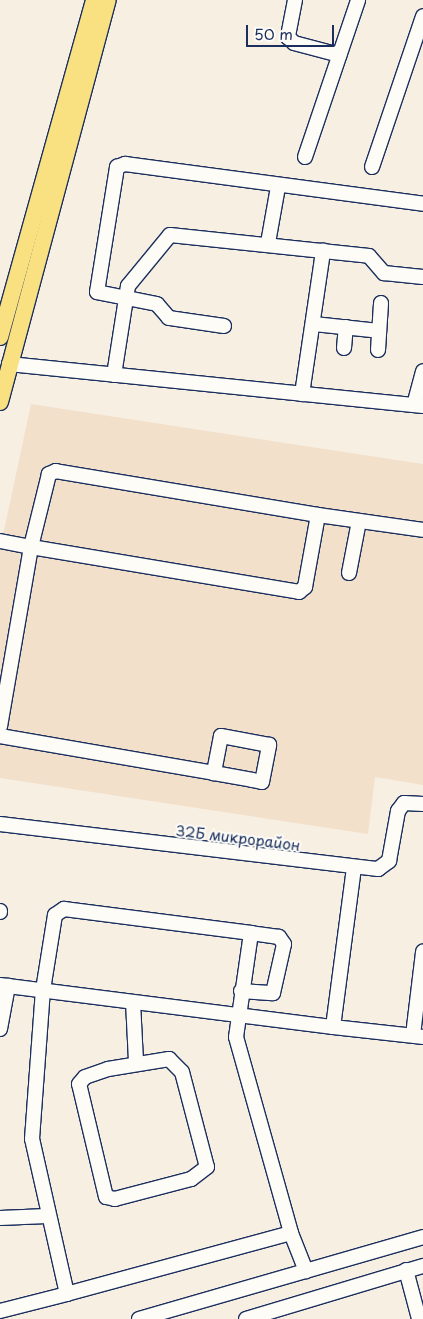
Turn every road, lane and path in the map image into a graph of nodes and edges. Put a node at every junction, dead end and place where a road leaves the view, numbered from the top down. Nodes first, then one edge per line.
1 (94, 0) edge
2 (108, 0) edge
3 (295, 0) edge
4 (358, 0) edge
5 (423, 16) edge
6 (339, 55) junction
7 (305, 157) dead end
8 (372, 167) dead end
9 (278, 187) junction
10 (423, 204) edge
11 (268, 243) junction
12 (323, 251) junction
13 (423, 277) edge
14 (127, 299) junction
15 (382, 303) dead end
16 (314, 324) junction
17 (224, 326) dead end
18 (346, 327) junction
19 (379, 331) junction
20 (0, 337) edge
21 (344, 348) dead end
22 (378, 350) dead end
23 (4, 369) edge
24 (423, 371) edge
25 (114, 374) junction
26 (302, 394) junction
27 (0, 402) edge
28 (418, 406) edge
29 (318, 515) junction
30 (358, 521) junction
31 (423, 530) edge
32 (0, 541) edge
33 (31, 547) junction
34 (349, 573) dead end
35 (0, 726) edge
36 (0, 736) edge
37 (214, 773) junction
38 (423, 804) edge
39 (0, 824) edge
40 (354, 868) junction
41 (251, 933) junction
42 (423, 952) edge
43 (4, 985) edge
44 (43, 990) junction
45 (241, 991) junction
46 (133, 1002) junction
47 (237, 1015) junction
48 (333, 1026) junction
49 (0, 1029) edge
50 (418, 1036) edge
51 (136, 1062) junction
52 (48, 1216) junction
53 (0, 1218) edge
54 (291, 1233) junction
55 (423, 1237) edge
56 (423, 1266) edge
57 (406, 1270) junction
58 (306, 1271) junction
59 (68, 1294) junction
60 (0, 1311) edge
61 (288, 1313) edge
62 (140, 1319) edge
63 (246, 1319) edge
64 (419, 1319) edge

1 - 20 main road
2 - 23 main road
3 - 6 street
4 - 6 street
5 - 8 street
6 - 7 street
9 - 10 street
9 - 11 street
9 - 14 street
11 - 12 street
11 - 14 street
12 - 13 street
12 - 16 street
14 - 17 street
14 - 25 street
15 - 19 street
16 - 18 street
16 - 26 street
18 - 19 street
18 - 21 street
19 - 22 street
23 - 25 street
23 - 27 main road
24 - 28 street
25 - 26 street
26 - 28 street
29 - 30 street
29 - 33 street
29 - 33 street
30 - 31 street
30 - 34 street
32 - 33 street
33 - 35 street
36 - 37 street
37 - 37 street
38 - 40 street, 32Б микрорайон
39 - 40 street, 32Б микрорайон
40 - 48 street
41 - 44 street
41 - 45 street
41 - 45 street
42 - 50 street
43 - 44 street
43 - 49 street
44 - 46 street
44 - 52 street
45 - 47 street
46 - 47 street
46 - 51 street
47 - 48 street
47 - 54 street
48 - 50 street
51 - 51 street
52 - 53 street
52 - 59 street
54 - 58 street
54 - 59 street
55 - 58 street
56 - 57 street
57 - 61 street
57 - 64 street
58 - 62 street
59 - 60 street
61 - 63 street

